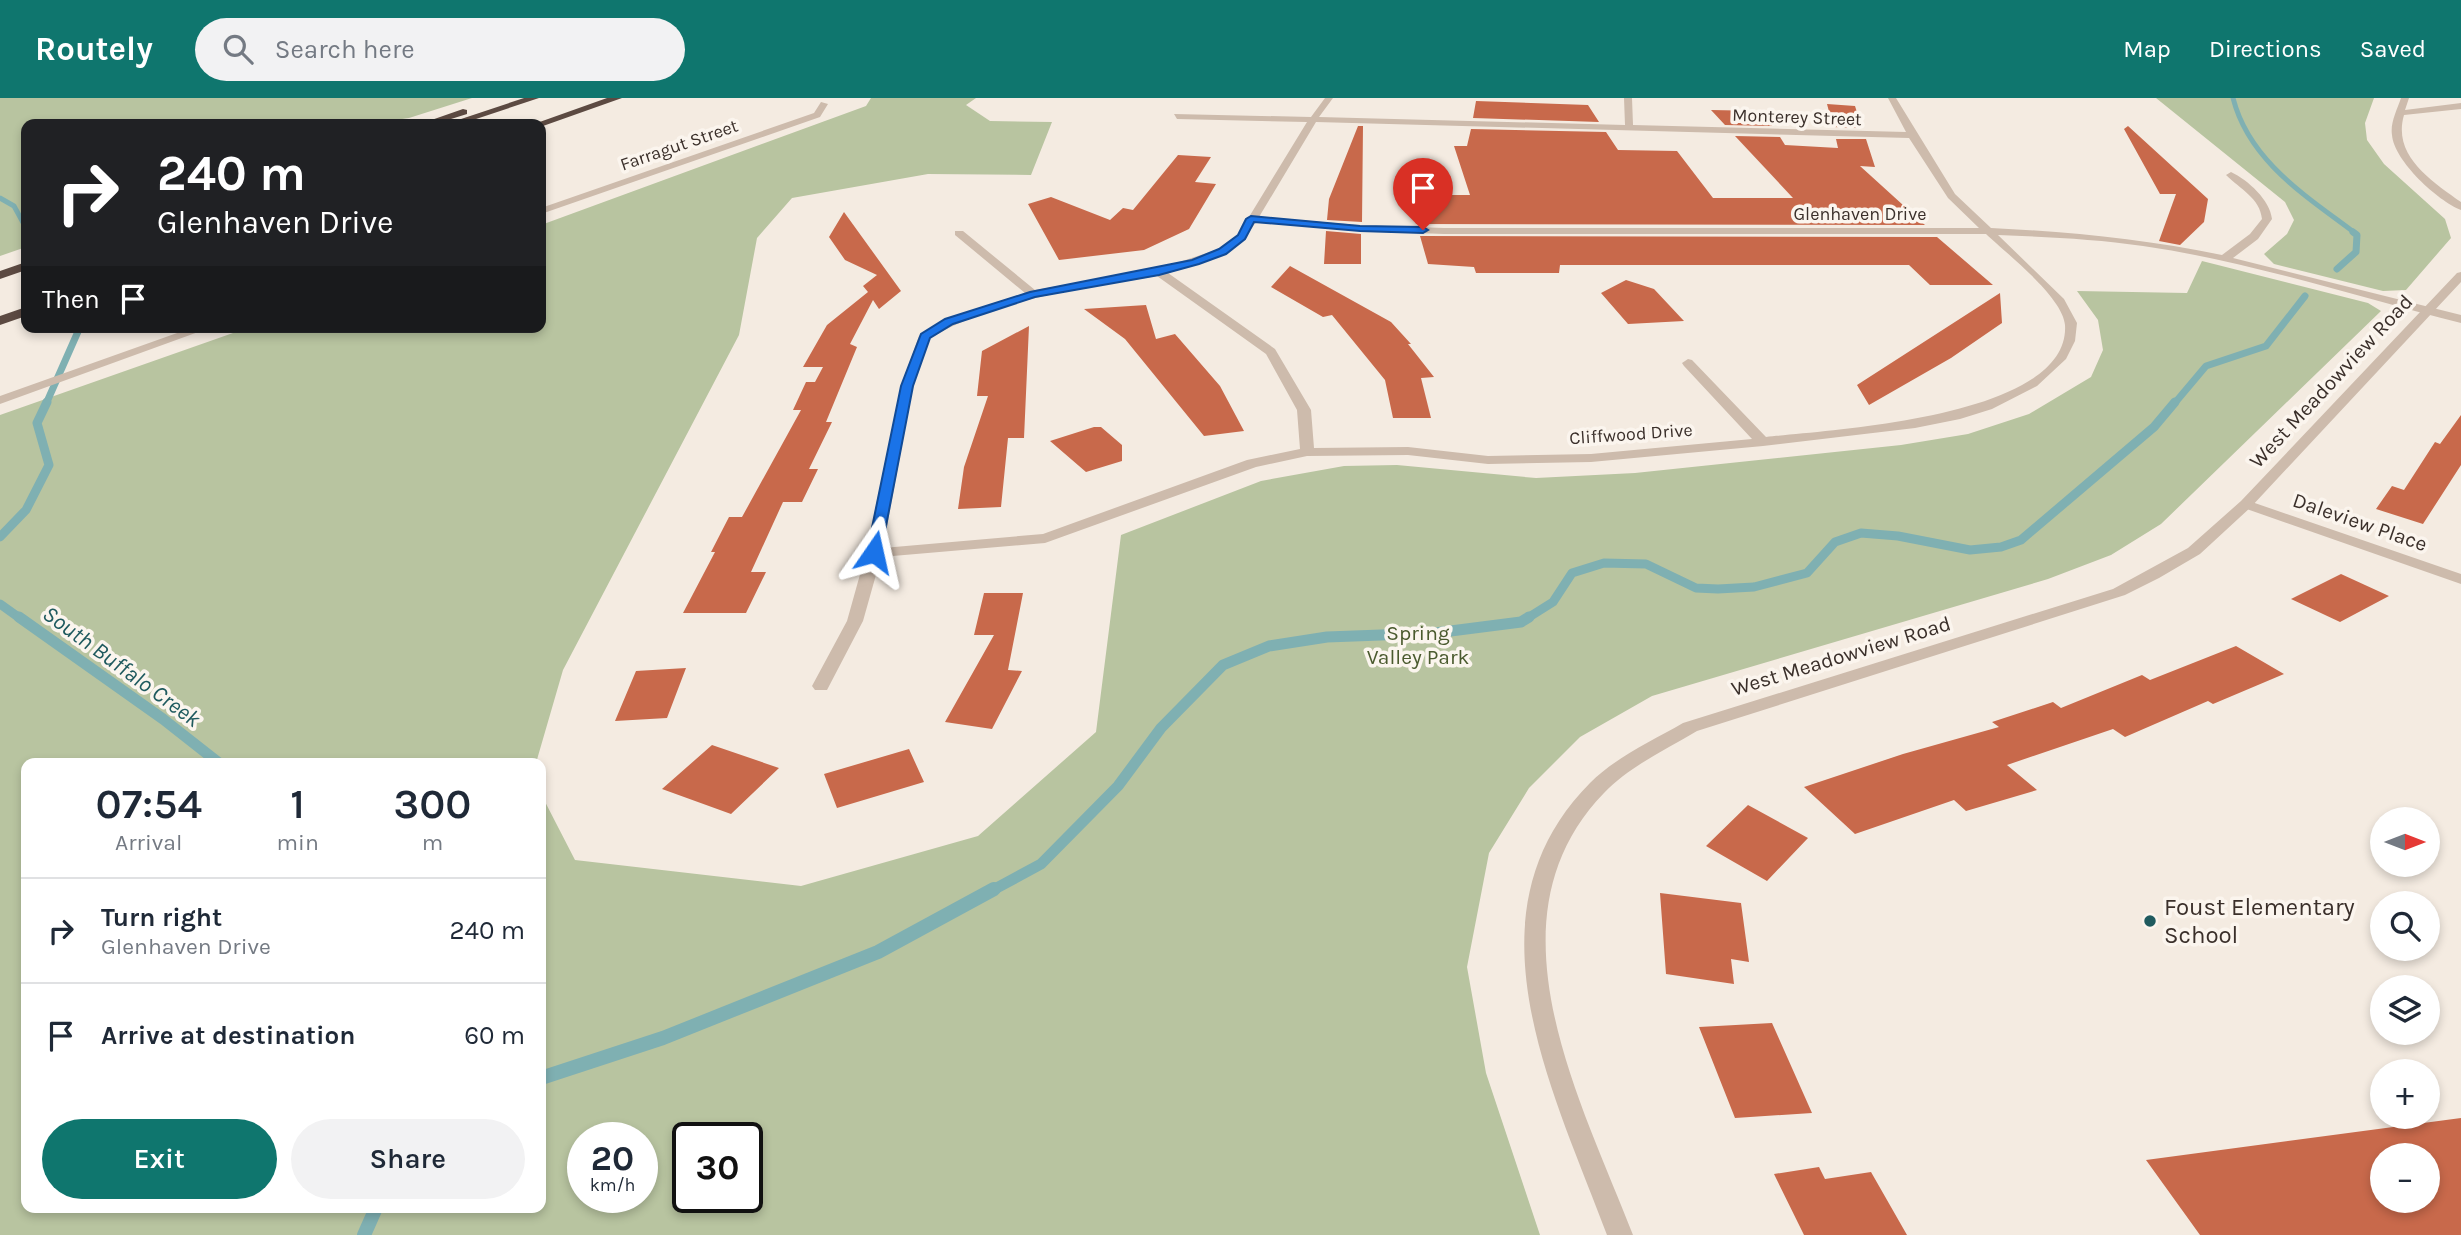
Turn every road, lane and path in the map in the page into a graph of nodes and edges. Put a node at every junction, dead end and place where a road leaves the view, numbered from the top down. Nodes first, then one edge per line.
1 (505, 98) edge
2 (534, 98) edge
3 (617, 98) edge
4 (1329, 98) edge
5 (1628, 98) edge
6 (1892, 98) edge
7 (2405, 98) edge
8 (2433, 100) dead end
9 (824, 104) dead end
10 (2461, 105) edge
11 (2401, 113) junction
12 (1177, 116) dead end
13 (440, 119) edge
14 (467, 119) edge
15 (1313, 120) junction
16 (546, 122) edge
17 (1629, 128) junction
18 (1912, 135) junction
19 (2231, 175) dead end
20 (2461, 208) edge
21 (546, 209) edge
22 (1251, 219) junction
23 (1987, 231) junction
24 (959, 233) dead end
25 (2224, 259) junction
26 (21, 268) edge
27 (1159, 272) junction
28 (0, 275) edge
29 (2461, 275) edge
30 (1033, 294) junction
31 (2429, 310) junction
32 (21, 313) edge
33 (2461, 319) edge
34 (0, 321) edge
35 (189, 333) edge
36 (1688, 363) dead end
37 (0, 400) edge
38 (1763, 442) junction
39 (1307, 452) junction
40 (2246, 504) junction
41 (874, 552) junction
42 (2461, 579) edge
43 (821, 686) dead end
44 (1620, 1235) edge

1 - 13 highway
2 - 14 highway
3 - 16 highway
4 - 15 street
5 - 17 street
6 - 18 street, Cliffwood Drive
7 - 11 street
8 - 10 street
9 - 21 street, Farragut Street
10 - 11 street
11 - 20 street
12 - 15 street, Monterey Street
15 - 17 street, Monterey Street
15 - 22 street
17 - 18 street, Monterey Street
18 - 23 street, Cliffwood Drive
19 - 25 street
22 - 23 street, Glenhaven Drive
22 - 27 street
23 - 25 street, Glenhaven Drive
23 - 38 street, Cliffwood Drive
24 - 30 street
25 - 31 street, Glenhaven Drive
26 - 28 highway
27 - 30 street
27 - 39 street
29 - 31 street, West Meadowview Road
30 - 41 street
31 - 33 street, Glenhaven Drive
31 - 40 street, West Meadowview Road
32 - 34 highway
35 - 37 street
36 - 38 street
38 - 39 street, Cliffwood Drive
39 - 41 street, Cliffwood Drive
40 - 42 street, Daleview Place
40 - 44 street, West Meadowview Road
41 - 43 street

